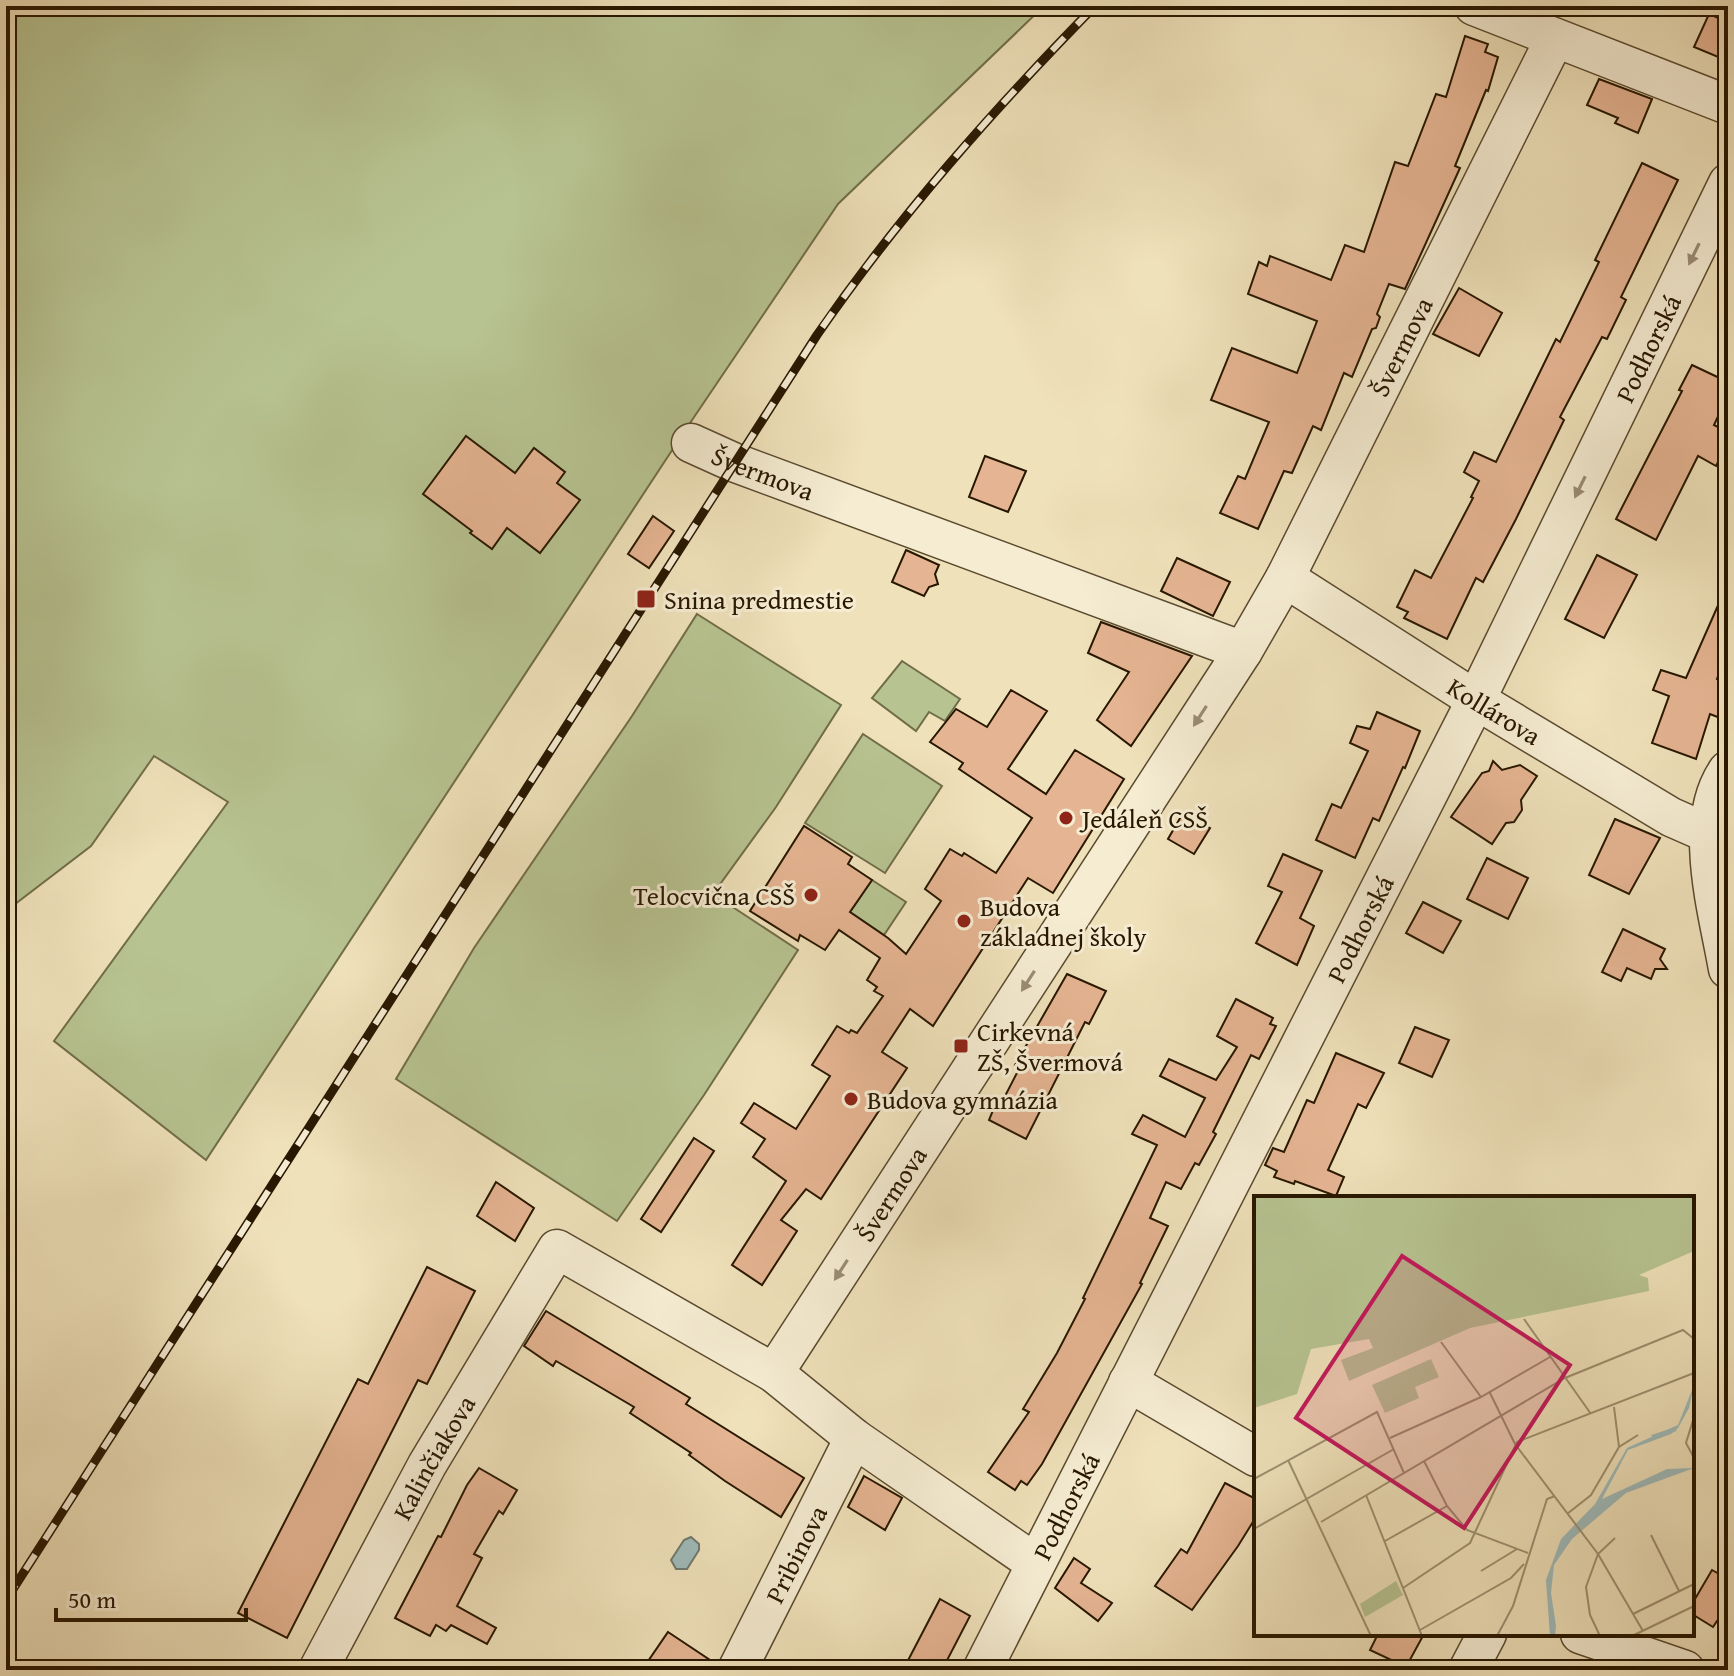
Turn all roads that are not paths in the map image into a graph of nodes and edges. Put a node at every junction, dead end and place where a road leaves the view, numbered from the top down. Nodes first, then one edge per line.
1 (1474, 6) edge
2 (1555, 38) junction
3 (1728, 105) edge
4 (1728, 183) edge
5 (691, 443) dead end
6 (1285, 578) junction
7 (1243, 651) junction
8 (1476, 700) junction
9 (1728, 770) edge
10 (1718, 838) edge
11 (1728, 969) edge
12 (774, 1373) junction
13 (1128, 1382) junction
14 (854, 1438) junction
15 (1254, 1456) edge
16 (1035, 1563) junction
17 (1486, 1636) edge
18 (1586, 1636) edge
19 (318, 1670) edge
20 (737, 1670) edge
21 (982, 1670) edge
22 (1468, 1670) edge
23 (1685, 1670) edge

1 - 2 street
2 - 3 street
2 - 6 street, Švermova
4 -> 8 street, Podhorská
5 - 7 street, Švermova
6 - 7 street, Švermova
6 - 8 street, Kollárova
7 -> 12 street, Švermova
8 - 10 street, Kollárova
8 - 13 street, Podhorská
9 - 10 street
10 - 11 street
12 - 14 street
12 - 19 street, Kalinčiakova
13 - 15 street
13 - 16 street, Podhorská
14 - 16 street
14 - 20 street, Pribinova
16 - 21 street, Podhorská
17 - 22 street
18 - 23 street

